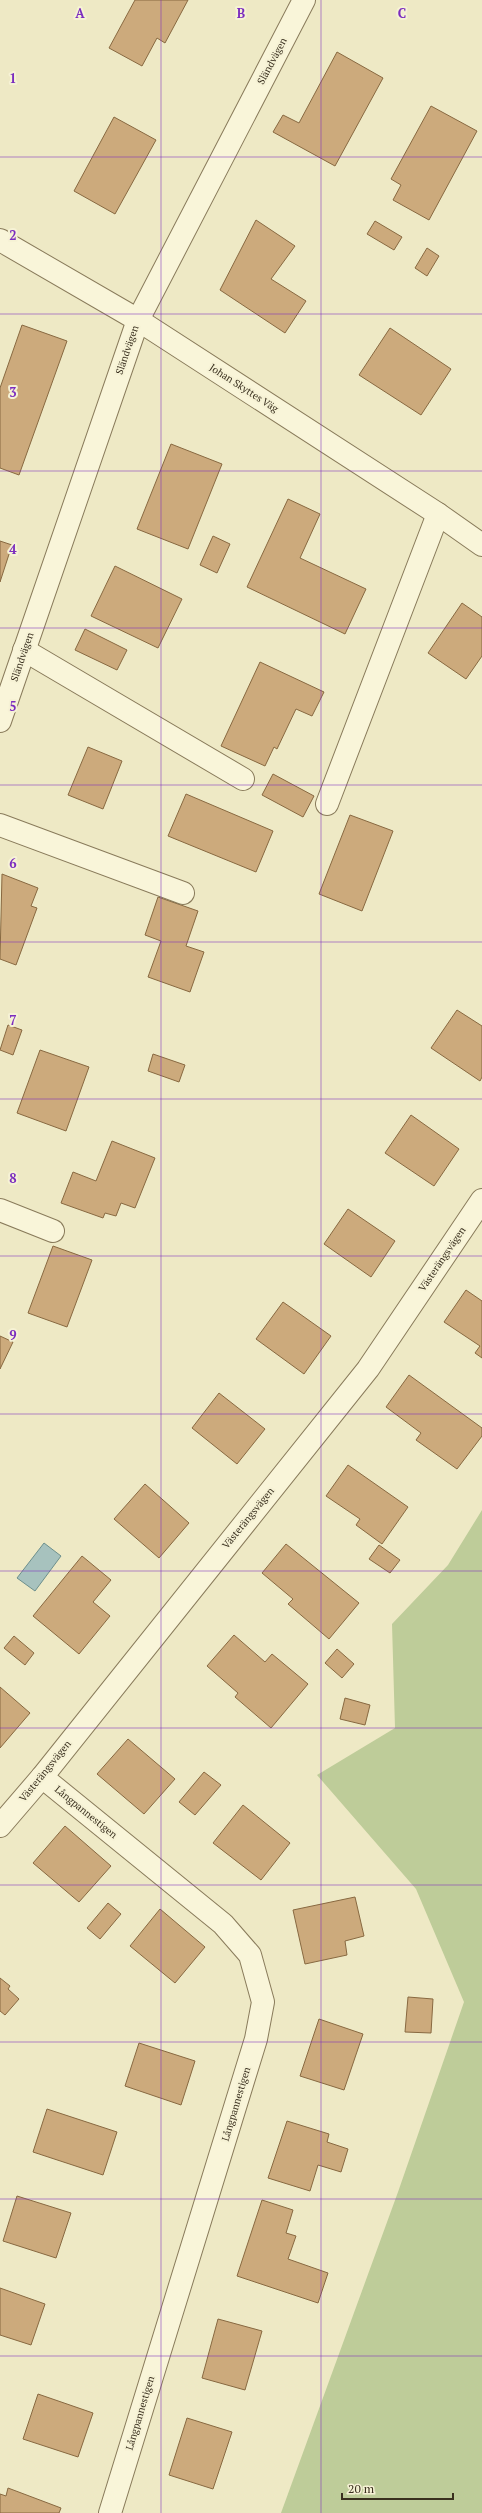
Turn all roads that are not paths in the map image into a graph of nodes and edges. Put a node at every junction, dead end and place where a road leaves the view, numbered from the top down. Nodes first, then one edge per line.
1 (304, 0) edge
2 (0, 240) edge
3 (138, 320) junction
4 (438, 514) junction
5 (482, 545) edge
6 (24, 650) junction
7 (0, 721) edge
8 (243, 779) dead end
9 (327, 804) dead end
10 (0, 825) edge
11 (183, 893) dead end
12 (482, 1200) edge
13 (0, 1210) edge
14 (53, 1231) dead end
15 (42, 1777) junction
16 (0, 1826) edge
17 (110, 2513) edge

1 - 3 street, Sländvägen
2 - 3 street, Johan Skyttes Väg
3 - 4 street, Johan Skyttes Väg
3 - 6 street, Sländvägen
4 - 5 street, Johan Skyttes Väg
4 - 9 street
6 - 7 street, Sländvägen
6 - 8 street
10 - 11 street
12 - 15 street, Västerängsvägen
13 - 14 street
15 - 16 street, Västerängsvägen
15 - 17 street, Långpannestigen

